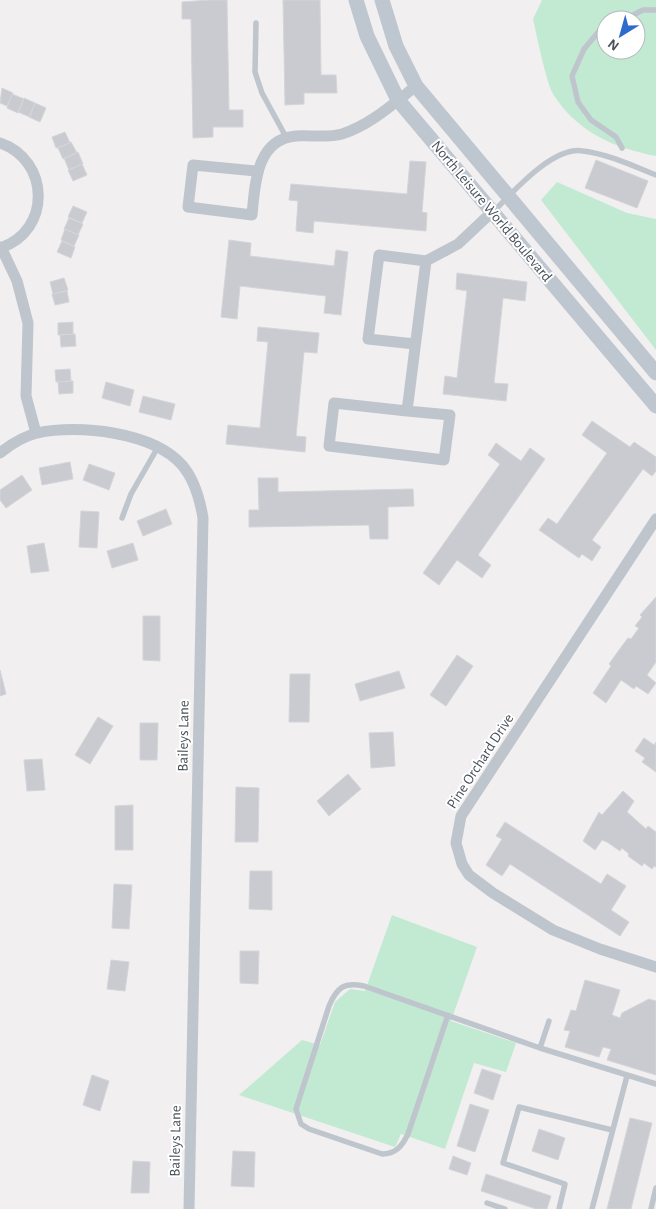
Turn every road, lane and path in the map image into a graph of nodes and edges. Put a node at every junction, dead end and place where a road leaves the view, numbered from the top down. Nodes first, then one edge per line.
1 (356, 0) edge
2 (382, 0) edge
3 (256, 23) dead end
4 (596, 35) edge
5 (416, 86) junction
6 (398, 100) junction
7 (286, 138) junction
8 (0, 142) edge
9 (622, 148) dead end
10 (256, 170) junction
11 (656, 175) edge
12 (508, 196) junction
13 (492, 212) junction
14 (1, 247) edge
15 (426, 261) junction
16 (415, 344) junction
17 (656, 373) edge
18 (656, 406) edge
19 (407, 411) junction
20 (36, 434) junction
21 (158, 447) junction
22 (0, 453) edge
23 (122, 518) dead end
24 (656, 519) edge
25 (656, 967) edge
26 (448, 1015) junction
27 (549, 1021) dead end
28 (540, 1048) junction
29 (627, 1076) junction
30 (656, 1084) edge
31 (612, 1130) junction
32 (656, 1188) edge
33 (487, 1203) dead end
34 (189, 1209) edge
35 (505, 1209) edge
36 (559, 1209) edge
37 (592, 1209) edge
38 (650, 1209) edge

1 - 6 street, North Leisure World Boulevard
2 - 5 street, North Leisure World Boulevard
3 - 7 lane
4 - 9 lane
5 - 6 street
5 - 12 street, North Leisure World Boulevard
6 - 7 street
6 - 13 street, North Leisure World Boulevard
7 - 10 street
8 - 14 street
10 - 10 street
11 - 12 lane
12 - 13 lane
12 - 17 street, North Leisure World Boulevard
13 - 15 street
13 - 18 street, North Leisure World Boulevard
14 - 20 street
15 - 16 street
15 - 16 street
16 - 19 street
19 - 19 street
20 - 21 street, Baileys Lane
20 - 22 street, Baileys Lane
21 - 23 lane
21 - 34 street, Baileys Lane
24 - 25 street, Pine Orchard Drive
26 - 26 lane
26 - 28 lane
27 - 28 lane
28 - 29 lane
29 - 30 lane
29 - 31 lane
31 - 36 lane
31 - 37 lane
32 - 38 lane
33 - 35 lane

